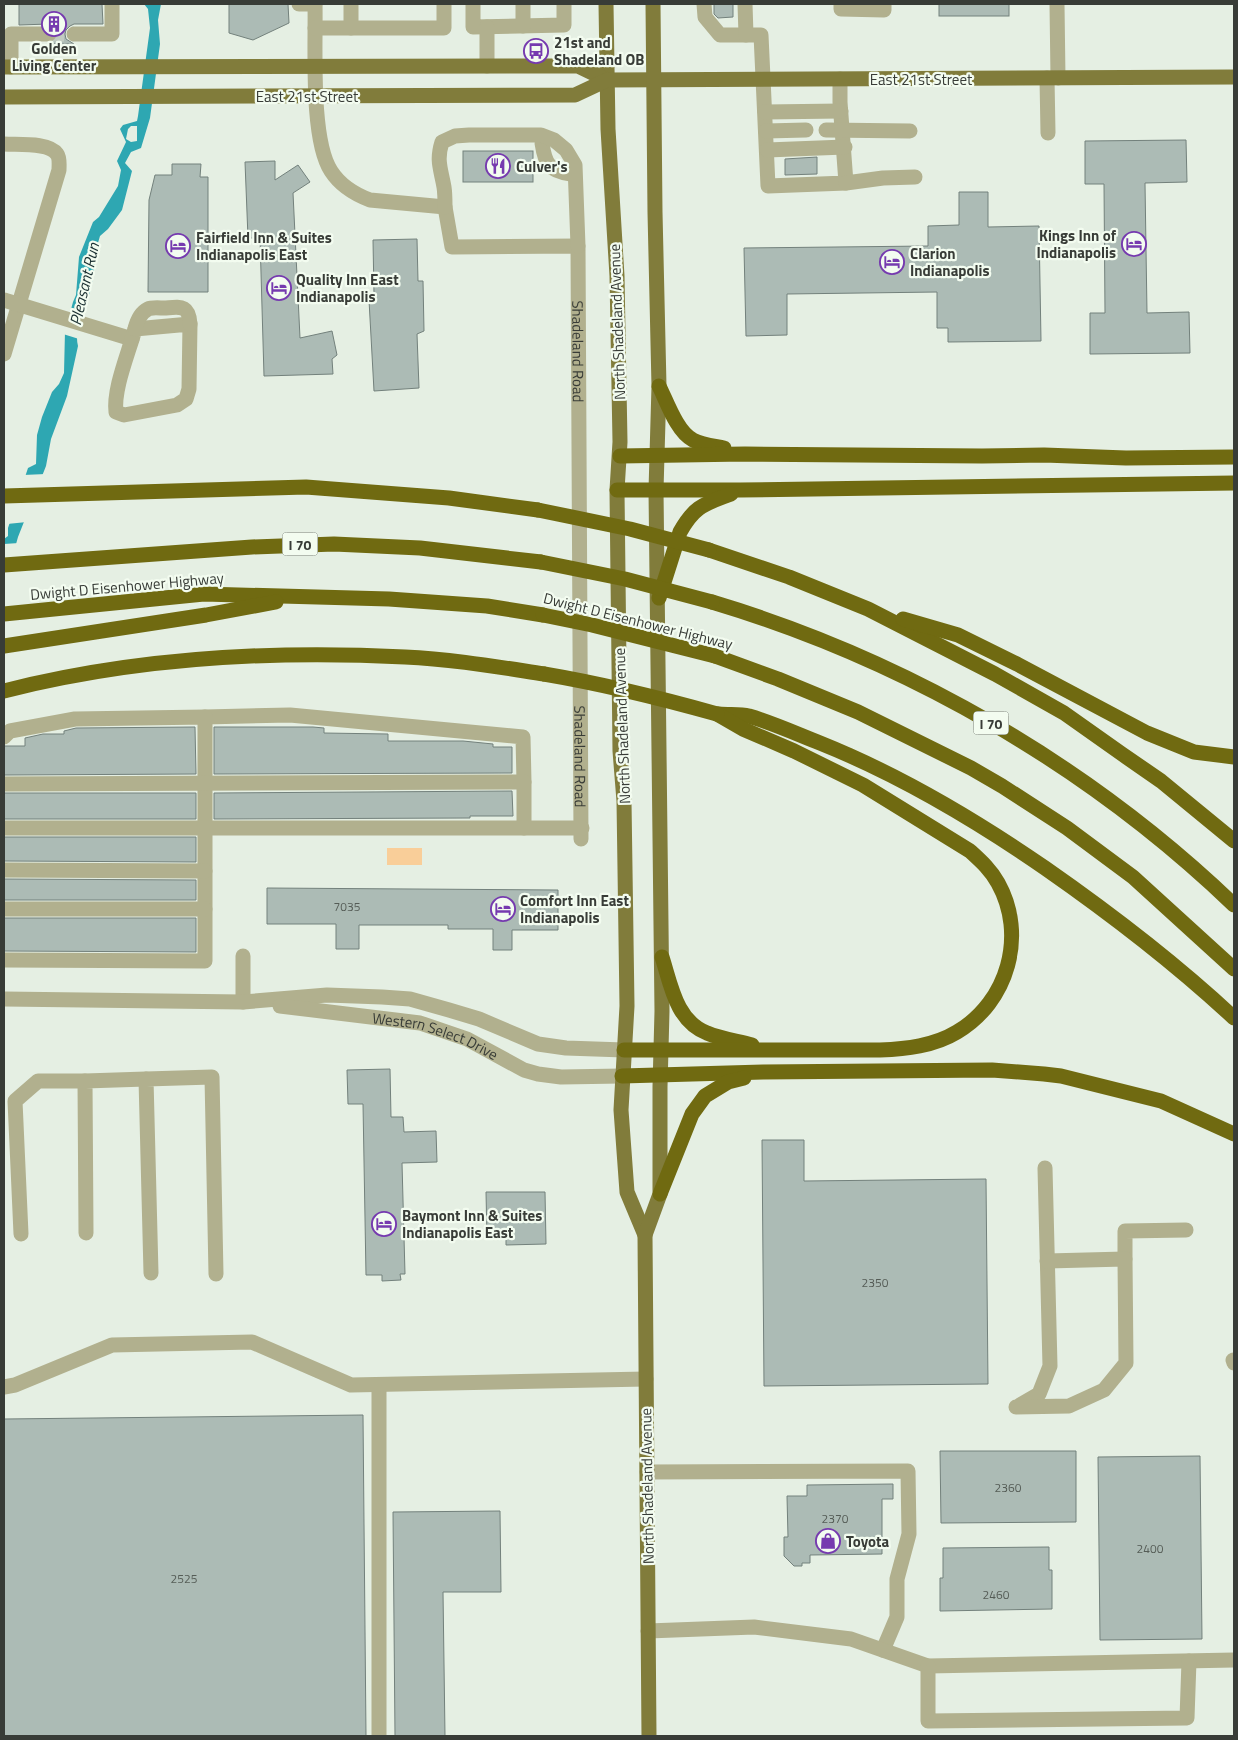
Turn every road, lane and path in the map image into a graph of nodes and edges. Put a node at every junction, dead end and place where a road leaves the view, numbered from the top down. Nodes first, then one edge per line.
1 (112, 4) edge
2 (299, 4) edge
3 (316, 4) edge
4 (351, 4) edge
5 (444, 4) edge
6 (473, 4) edge
7 (523, 4) edge
8 (564, 4) edge
9 (606, 4) edge
10 (654, 4) edge
11 (704, 4) edge
12 (745, 4) edge
13 (841, 4) edge
14 (884, 4) edge
15 (1057, 4) edge
16 (523, 26) junction
17 (487, 27) junction
18 (316, 28) junction
19 (351, 28) junction
20 (7, 33) edge
21 (49, 34) tunnel mouth
22 (74, 34) tunnel mouth
23 (746, 35) junction
24 (487, 66) junction
25 (8, 67) edge
26 (1234, 77) edge
27 (1052, 78) junction
28 (840, 79) junction
29 (607, 80) junction
30 (654, 80) junction
31 (764, 80) junction
32 (316, 82) junction
33 (4, 97) edge
34 (841, 111) junction
35 (765, 112) junction
36 (806, 130) dead end
37 (826, 130) dead end
38 (843, 130) junction
39 (766, 131) junction
40 (910, 132) dead end
41 (1048, 134) dead end
42 (4, 144) edge
43 (844, 147) junction
44 (766, 150) junction
45 (573, 176) junction
46 (915, 178) dead end
47 (846, 183) junction
48 (445, 188) junction
49 (445, 207) junction
50 (578, 246) junction
51 (4, 300) edge
52 (19, 304) junction
53 (133, 334) junction
54 (4, 354) edge
55 (659, 386) junction
56 (745, 454) junction
57 (657, 455) junction
58 (620, 456) junction
59 (1234, 457) edge
60 (1234, 483) edge
61 (617, 490) junction
62 (656, 490) junction
63 (740, 490) junction
64 (35, 495) junction
65 (4, 496) edge
66 (4, 502) edge
67 (4, 565) edge
68 (308, 596) junction
69 (659, 598) junction
70 (868, 609) junction
71 (4, 614) edge
72 (4, 646) edge
73 (10, 689) edge
74 (717, 714) junction
75 (205, 717) junction
76 (4, 737) edge
77 (1234, 757) edge
78 (524, 782) junction
79 (4, 784) edge
80 (205, 784) junction
81 (4, 828) edge
82 (205, 828) junction
83 (524, 828) junction
84 (1234, 841) edge
85 (4, 870) edge
86 (205, 871) junction
87 (1234, 905) edge
88 (205, 909) junction
89 (4, 910) edge
90 (243, 956) dead end
91 (662, 957) junction
92 (4, 960) edge
93 (1234, 969) edge
94 (4, 999) edge
95 (243, 1002) junction
96 (1234, 1018) edge
97 (624, 1050) junction
98 (775, 1050) junction
99 (661, 1051) junction
100 (763, 1072) junction
101 (660, 1074) junction
102 (622, 1076) junction
103 (146, 1079) junction
104 (85, 1081) junction
105 (16, 1101) junction
106 (4, 1115) edge
107 (1234, 1134) edge
108 (1045, 1168) dead end
109 (660, 1194) junction
110 (1186, 1230) dead end
111 (86, 1233) dead end
112 (21, 1234) dead end
113 (645, 1235) junction
114 (1125, 1259) junction
115 (1047, 1261) junction
116 (150, 1273) dead end
117 (216, 1274) dead end
118 (646, 1379) junction
119 (379, 1386) junction
120 (4, 1387) edge
121 (646, 1472) junction
122 (648, 1631) junction
123 (883, 1650) junction
124 (1234, 1660) edge
125 (1188, 1661) junction
126 (928, 1666) junction
127 (379, 1736) edge
128 (649, 1736) edge

1 - 22 street
2 - 3 street
3 - 18 street
4 - 19 street
5 - 19 street
6 - 17 street
7 - 16 street
8 - 16 street
9 - 29 main road, North Shadeland Avenue
10 - 30 main road, North Shadeland Avenue
11 - 23 street
12 - 23 street
13 - 14 street
15 - 27 street
16 - 17 street
17 - 24 street
18 - 19 street
18 - 32 street
20 - 21 street
20 - 25 street
23 - 31 street
24 - 29 main road, East 21st Street
24 - 32 main road, East 21st Street
25 - 32 main road, East 21st Street
26 - 27 main road, East 21st Street
27 - 28 main road, East 21st Street
27 - 41 street
28 - 31 main road, East 21st Street
28 - 34 street
29 - 30 main road, East 21st Street
29 - 32 main road, East 21st Street
29 - 58 main road, North Shadeland Avenue
30 - 31 main road, East 21st Street
30 - 55 main road, North Shadeland Avenue
31 - 35 street
32 - 33 main road, East 21st Street
32 - 49 street
34 - 35 street
34 - 38 street
35 - 39 street
36 - 39 street
37 - 38 street
38 - 40 street
38 - 43 street
39 - 44 street
42 - 52 street
43 - 44 street
43 - 47 street
44 - 47 street
45 - 48 street
45 - 48 street, Shadeland Road
45 - 50 street, Shadeland Road
46 - 47 street
48 - 49 street
49 - 50 street
50 - 83 street, Shadeland Road
51 - 52 street
52 - 53 street
52 - 54 street
53 - 53 street
55 - 56 highway
55 - 57 main road, North Shadeland Avenue
56 - 57 highway
56 - 59 highway
57 - 58 highway
57 - 62 main road, North Shadeland Avenue
58 - 61 main road, North Shadeland Avenue
60 - 63 highway
61 - 62 highway
61 - 97 main road, North Shadeland Avenue
62 - 63 highway
62 - 69 main road, North Shadeland Avenue
63 - 69 highway
64 - 65 highway
64 - 66 highway
64 - 70 highway, bridge
67 - 87 highway, Dwight D Eisenhower Highway / I 70, bridge
68 - 71 highway, Dwight D Eisenhower Highway
68 - 72 highway
68 - 93 highway, Dwight D Eisenhower Highway, bridge
69 - 91 main road, North Shadeland Avenue
70 - 77 highway
70 - 84 highway
73 - 74 highway, bridge
74 - 96 highway
74 - 98 highway
75 - 76 street
75 - 78 street
75 - 80 street
78 - 80 street
78 - 83 street
79 - 80 street
80 - 82 street
81 - 82 street
82 - 83 street
82 - 86 street
85 - 86 street
86 - 88 street
88 - 89 street
88 - 92 street
90 - 95 street
91 - 98 highway
91 - 99 main road, North Shadeland Avenue
94 - 95 street, Western Select Drive
95 - 97 street, Western Select Drive
95 - 102 street, Western Select Drive
97 - 99 highway
97 - 102 main road, North Shadeland Avenue
98 - 99 highway
99 - 101 main road, North Shadeland Avenue
100 - 101 highway
100 - 107 highway
100 - 109 highway
101 - 102 highway
101 - 109 main road, North Shadeland Avenue
102 - 113 main road, North Shadeland Avenue
103 - 104 street
103 - 116 street
103 - 117 street
104 - 105 street
104 - 111 street
105 - 106 street
105 - 112 street
108 - 115 street
109 - 113 main road, North Shadeland Avenue
110 - 114 street
113 - 118 main road, North Shadeland Avenue
114 - 115 street
114 - 115 street
118 - 119 street
118 - 121 main road, North Shadeland Avenue
119 - 120 street
119 - 127 street
121 - 122 main road, North Shadeland Avenue
121 - 123 street
122 - 123 street
122 - 128 main road, North Shadeland Avenue
123 - 126 street
124 - 125 street
125 - 126 street
125 - 126 street

